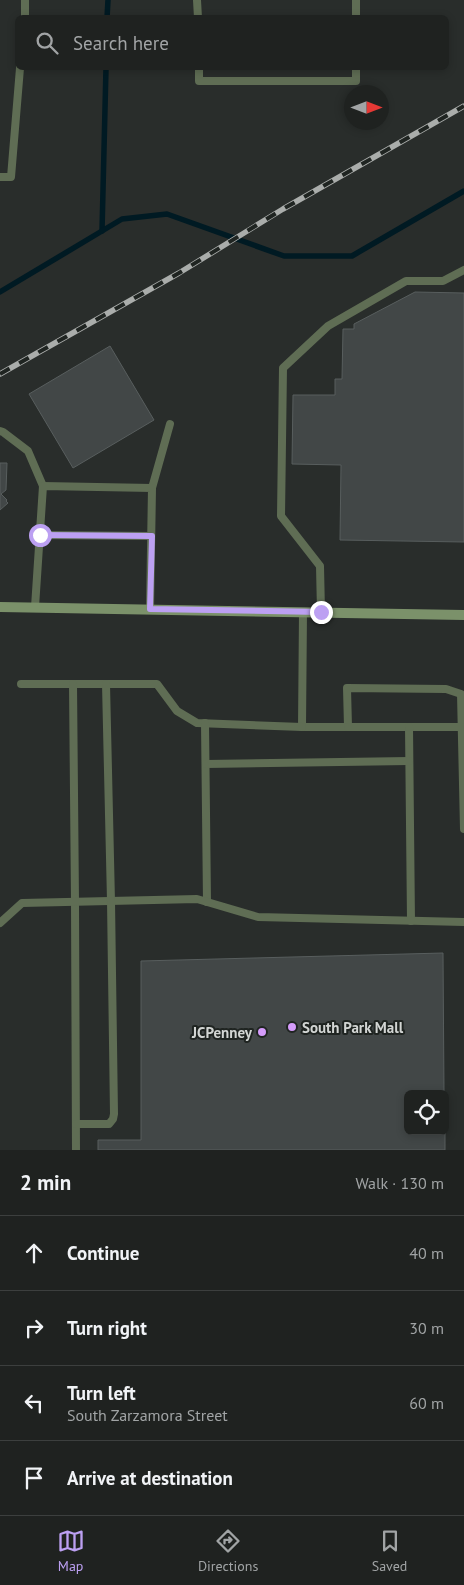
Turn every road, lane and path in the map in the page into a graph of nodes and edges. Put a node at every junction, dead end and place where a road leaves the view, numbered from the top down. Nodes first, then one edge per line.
1 (25, 0) edge
2 (197, 0) edge
3 (356, 0) edge
4 (25, 15) edge
5 (198, 15) edge
6 (356, 15) edge
7 (20, 70) edge
8 (198, 70) edge
9 (356, 70) edge
10 (0, 177) edge
11 (464, 270) edge
12 (170, 424) dead end
13 (0, 431) edge
14 (43, 486) junction
15 (152, 488) junction
16 (40, 535) junction
17 (152, 536) junction
18 (0, 607) edge
19 (35, 607) junction
20 (150, 609) junction
21 (304, 612) junction
22 (321, 612) junction
23 (464, 615) edge
24 (21, 684) dead end
25 (72, 684) junction
26 (106, 684) junction
27 (462, 694) edge
28 (205, 723) junction
29 (302, 727) junction
30 (348, 727) junction
31 (409, 727) junction
32 (462, 727) junction
33 (409, 761) junction
34 (206, 764) junction
35 (464, 820) edge
36 (464, 829) edge
37 (111, 901) junction
38 (76, 902) junction
39 (207, 902) junction
40 (411, 921) junction
41 (464, 922) edge
42 (0, 923) edge
43 (76, 1124) junction
44 (76, 1150) edge

1 - 4 lane
2 - 5 lane
3 - 6 lane
7 - 10 lane
8 - 9 lane
11 - 22 lane
12 - 15 lane
13 - 14 lane
14 - 15 lane
14 - 16 lane
15 - 17 lane
16 - 17 lane
16 - 19 lane
17 - 20 lane
18 - 19 main road
19 - 20 main road
20 - 21 main road
21 - 22 main road
21 - 29 lane
22 - 23 main road
24 - 25 lane
25 - 26 lane
25 - 38 lane
26 - 28 lane
26 - 37 lane
27 - 30 lane
27 - 32 lane
28 - 29 lane
28 - 34 lane
29 - 30 lane
30 - 31 lane
31 - 32 lane
31 - 33 lane
32 - 35 lane
33 - 34 lane
33 - 40 lane
34 - 39 lane
35 - 36 lane
37 - 38 lane
37 - 39 lane
37 - 43 lane
38 - 42 lane
38 - 43 lane
39 - 40 lane
40 - 41 lane
43 - 44 lane

